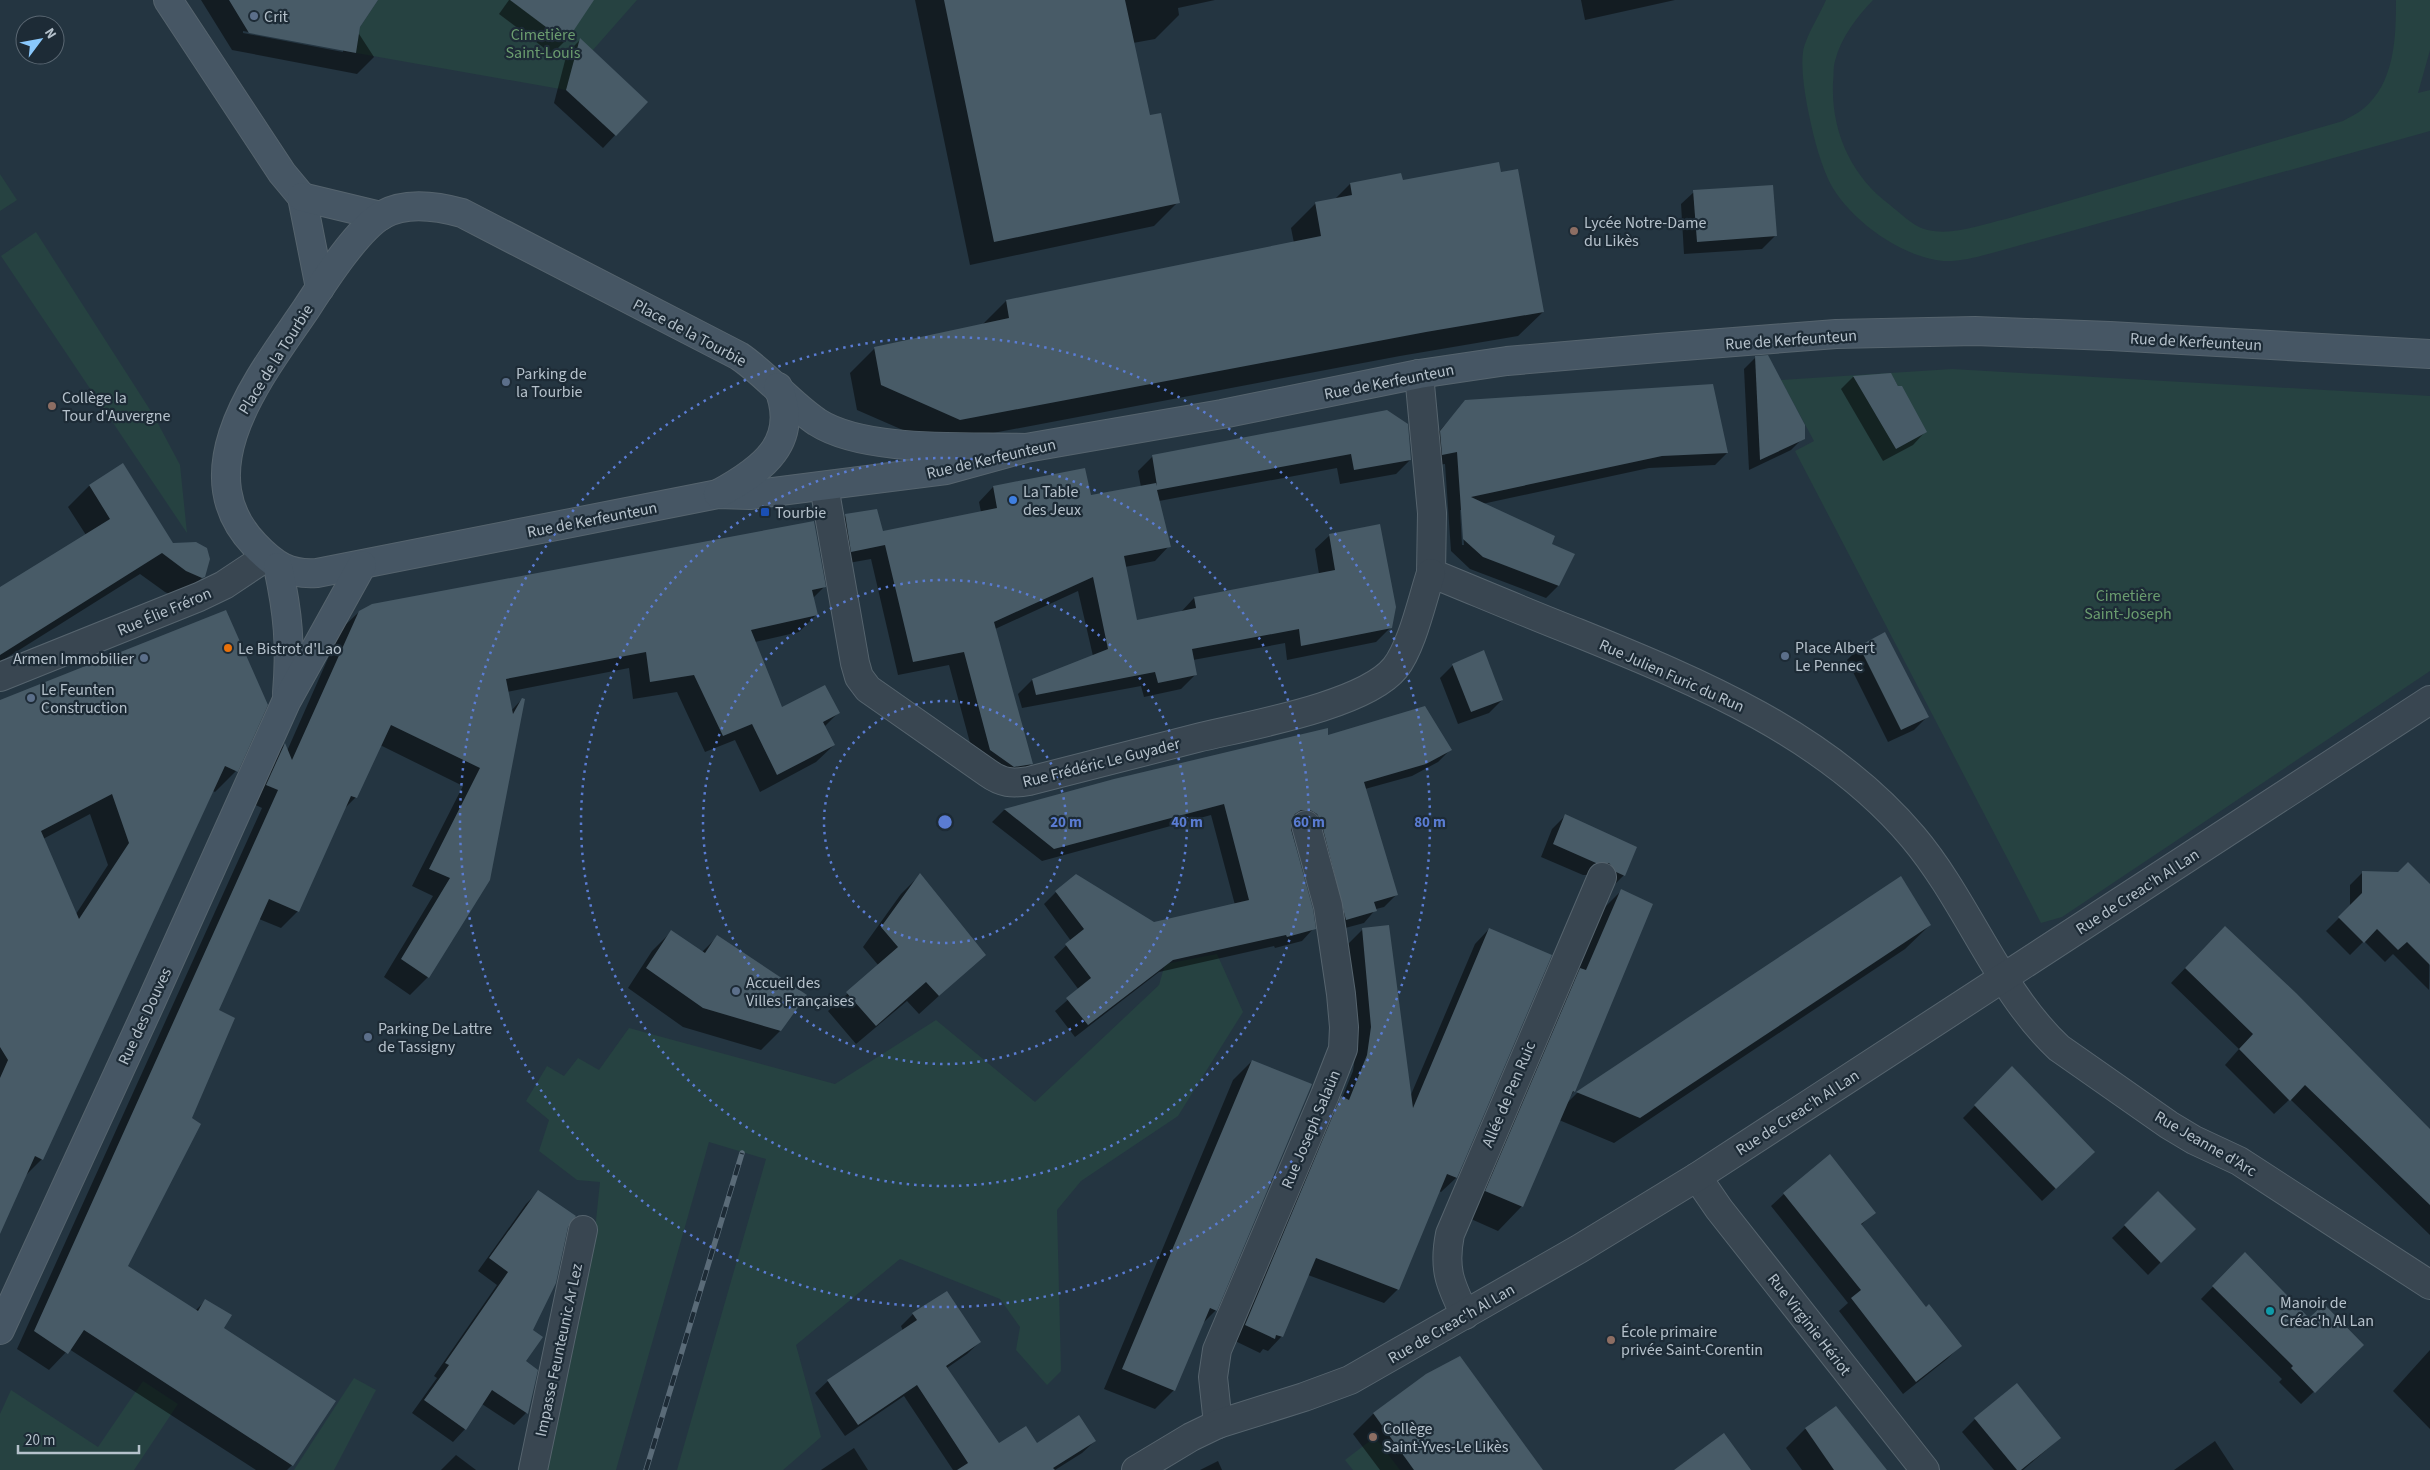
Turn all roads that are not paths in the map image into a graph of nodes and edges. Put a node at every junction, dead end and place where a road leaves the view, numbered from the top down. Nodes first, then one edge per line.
1 (168, 0) edge
2 (302, 197) junction
3 (381, 216) junction
4 (320, 288) junction
5 (2430, 354) edge
6 (1420, 374) junction
7 (778, 387) junction
8 (1026, 448) junction
9 (824, 486) junction
10 (718, 494) junction
11 (272, 562) junction
12 (362, 565) junction
13 (1431, 573) junction
14 (0, 677) edge
15 (2430, 700) edge
16 (286, 702) junction
17 (1306, 825) dead end
18 (1602, 877) dead end
19 (2004, 977) junction
20 (1697, 1177) junction
21 (583, 1230) dead end
22 (2430, 1285) edge
23 (1465, 1315) junction
24 (0, 1330) edge
25 (1218, 1424) junction
26 (533, 1470) edge
27 (1136, 1470) edge
28 (1924, 1470) edge

1 - 2 main road, Place de la Tourbie
2 - 3 main road
2 - 4 main road, Place de la Tourbie
3 - 4 main road, Place de la Tourbie
3 - 7 main road, Place de la Tourbie
4 - 11 main road, Place de la Tourbie
5 - 6 main road, Rue de Kerfeunteun
6 - 8 main road, Rue de Kerfeunteun
6 - 13 street
7 - 8 main road, Place de la Tourbie
7 - 10 main road
8 - 9 main road, Rue de Kerfeunteun
9 - 10 main road, Rue de Kerfeunteun
9 - 13 street, Rue Frédéric Le Guyader
10 - 12 main road, Rue de Kerfeunteun
11 - 12 main road
11 - 14 street, Rue Élie Fréron
11 - 16 main road, Rue des Douves
12 - 16 main road, Rue des Douves
13 - 19 street, Rue Julien Furic du Run
15 - 19 street, Rue de Creac'h Al Lan
16 - 24 main road, Rue des Douves
17 - 25 street, Rue Joseph Salaün
18 - 23 street, Allée de Pen Ruic
19 - 20 street, Rue de Creac'h Al Lan
19 - 22 street, Rue Jeanne d'Arc
20 - 23 street, Rue de Creac'h Al Lan
20 - 28 street, Rue Virginie Hériot
21 - 26 street, Impasse Feunteunic Ar Lez
23 - 25 street, Rue de Creac'h Al Lan
25 - 27 street, Rue de Creac'h Al Lan

